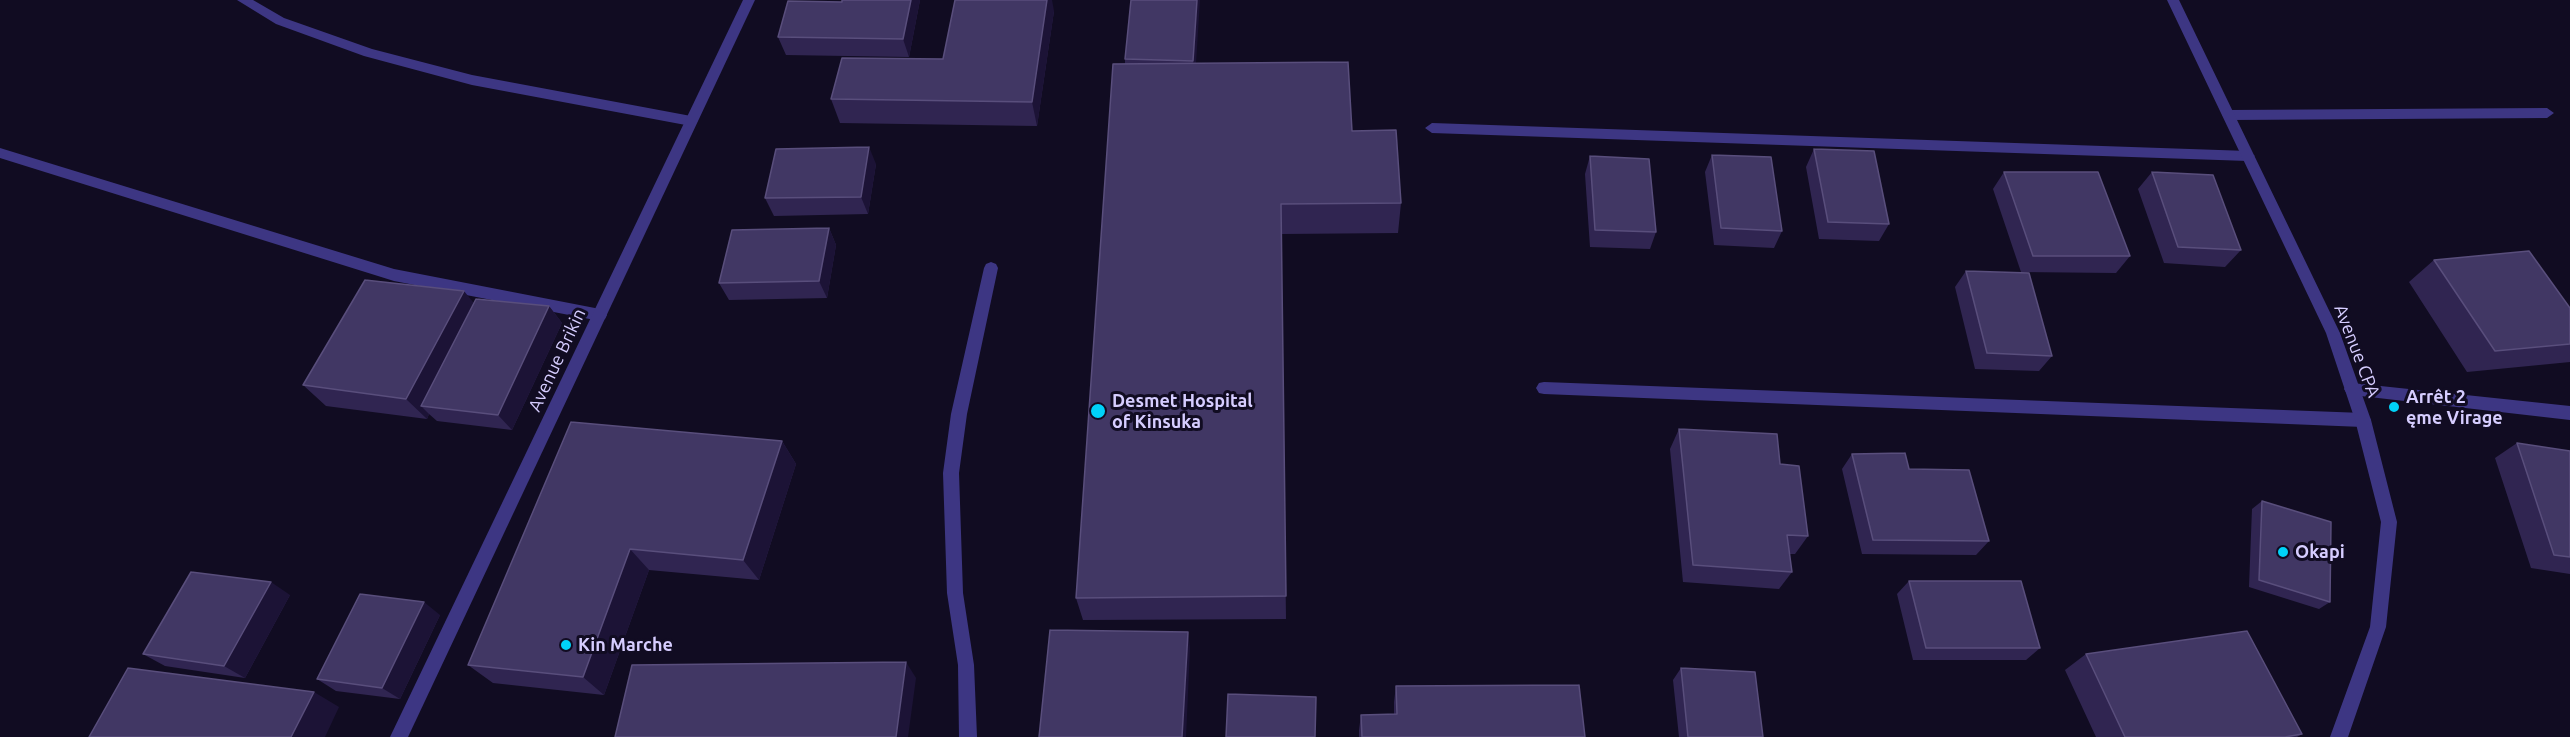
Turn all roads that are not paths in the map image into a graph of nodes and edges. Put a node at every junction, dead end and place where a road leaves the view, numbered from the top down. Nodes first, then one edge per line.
1 (243, 0) edge
2 (749, 0) edge
3 (2173, 0) edge
4 (2547, 113) dead end
5 (2229, 116) junction
6 (691, 121) junction
7 (1432, 128) dead end
8 (0, 153) edge
9 (2248, 156) junction
10 (992, 268) dead end
11 (600, 315) junction
12 (1544, 388) dead end
13 (2352, 389) junction
14 (2570, 413) edge
15 (2363, 420) junction
16 (399, 737) edge
17 (968, 737) edge
18 (2340, 737) edge

1 - 6 street
2 - 6 street, Avenue Brikin
3 - 5 street, Avenue CPA
4 - 5 street
5 - 9 street, Avenue CPA
6 - 11 street, Avenue Brikin
7 - 9 street
8 - 11 street
9 - 13 street, Avenue CPA
10 - 17 street
11 - 16 street, Avenue Brikin
12 - 15 street
13 - 14 street
13 - 15 street, Avenue CPA
15 - 18 street, Avenue CPA

